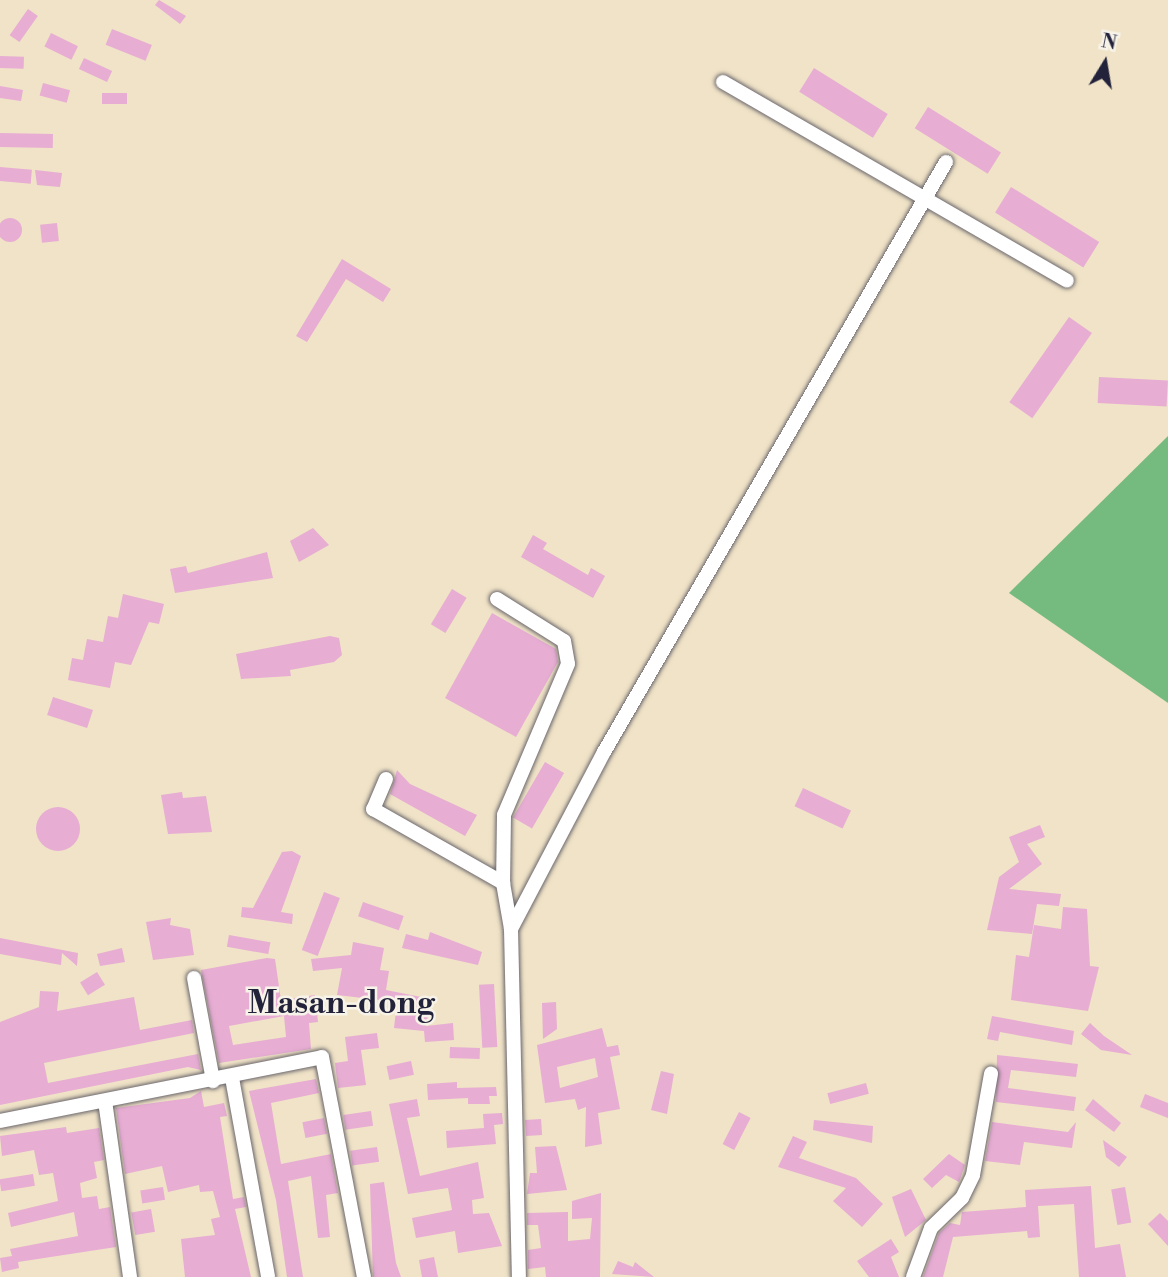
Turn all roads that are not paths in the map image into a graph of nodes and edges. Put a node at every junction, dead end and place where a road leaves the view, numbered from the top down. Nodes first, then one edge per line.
1 (723, 82) dead end
2 (946, 162) dead end
3 (925, 199) junction
4 (1067, 281) dead end
5 (497, 599) dead end
6 (386, 779) dead end
7 (503, 883) junction
8 (511, 929) junction
9 (194, 978) dead end
10 (991, 1074) dead end
11 (232, 1078) junction
12 (213, 1081) junction
13 (105, 1101) junction
14 (0, 1121) edge
15 (130, 1277) edge
16 (268, 1277) edge
17 (364, 1277) edge
18 (519, 1277) edge
19 (914, 1277) edge

1 - 3 street
2 - 3 street
3 - 4 street
3 - 8 street
5 - 7 street
6 - 7 street
7 - 8 street
8 - 18 street
9 - 12 street
10 - 19 street
11 - 12 street
11 - 16 street
11 - 17 street
12 - 13 street
13 - 14 street
13 - 15 street

